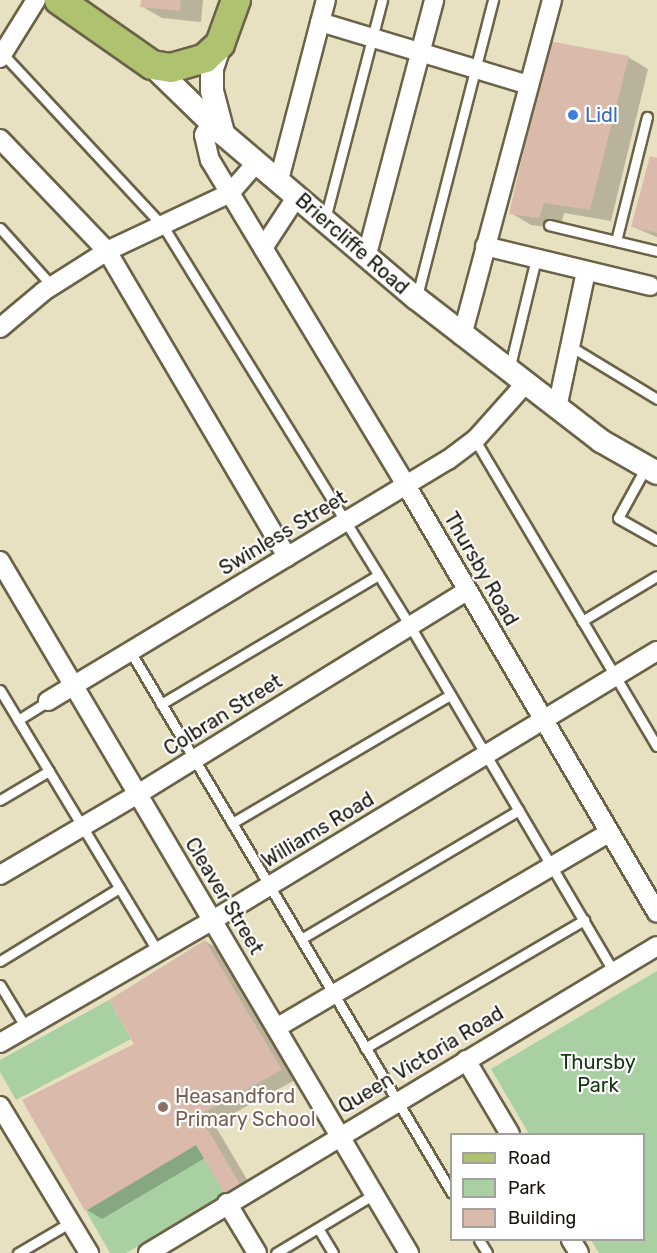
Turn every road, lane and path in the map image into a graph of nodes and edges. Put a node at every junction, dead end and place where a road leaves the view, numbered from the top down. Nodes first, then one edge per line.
1 (36, 0) edge
2 (59, 0) edge
3 (236, 0) edge
4 (326, 0) edge
5 (382, 0) edge
6 (434, 0) edge
7 (493, 0) edge
8 (552, 0) edge
9 (320, 22) junction
10 (372, 38) junction
11 (220, 44) junction
12 (420, 52) junction
13 (1, 54) edge
14 (152, 65) junction
15 (475, 69) junction
16 (529, 85) junction
17 (647, 117) dead end
18 (217, 129) junction
19 (0, 139) edge
20 (257, 162) junction
21 (279, 180) junction
22 (230, 193) junction
23 (297, 196) junction
24 (325, 222) junction
25 (549, 225) dead end
26 (163, 226) junction
27 (0, 228) edge
28 (616, 241) junction
29 (485, 246) junction
30 (263, 248) junction
31 (107, 251) junction
32 (657, 251) edge
33 (366, 258) junction
34 (536, 258) junction
35 (586, 272) junction
36 (52, 286) junction
37 (650, 286) dead end
38 (416, 298) junction
39 (0, 328) edge
40 (462, 336) junction
41 (570, 346) junction
42 (517, 377) junction
43 (657, 399) edge
44 (557, 408) junction
45 (476, 440) junction
46 (652, 470) edge
47 (406, 484) junction
48 (345, 522) junction
49 (657, 540) edge
50 (287, 556) junction
51 (0, 561) edge
52 (378, 575) junction
53 (657, 576) edge
54 (467, 591) junction
55 (582, 621) junction
56 (410, 626) junction
57 (130, 651) junction
58 (657, 651) edge
59 (616, 676) junction
60 (74, 686) junction
61 (0, 690) edge
62 (450, 695) junction
63 (48, 701) joint
64 (161, 704) junction
65 (18, 720) junction
66 (544, 720) junction
67 (657, 724) edge
68 (647, 730) junction
69 (657, 746) edge
70 (486, 755) junction
71 (194, 759) junction
72 (49, 771) junction
73 (138, 794) junction
74 (0, 800) edge
75 (519, 810) junction
76 (232, 823) junction
77 (83, 826) junction
78 (609, 833) junction
79 (552, 866) junction
80 (0, 875) edge
81 (269, 886) junction
82 (119, 888) junction
83 (657, 913) edge
84 (213, 920) junction
85 (584, 920) junction
86 (301, 939) junction
87 (657, 946) edge
88 (158, 952) junction
89 (0, 961) edge
90 (614, 972) junction
91 (0, 985) edge
92 (334, 995) junction
93 (26, 1028) junction
94 (276, 1029) junction
95 (0, 1043) edge
96 (365, 1048) junction
97 (466, 1060) junction
98 (397, 1101) junction
99 (0, 1106) edge
100 (509, 1133) edge
101 (340, 1135) junction
102 (450, 1190) edge
103 (374, 1194) junction
104 (227, 1203) junction
105 (70, 1222) junction
106 (318, 1228) junction
107 (18, 1253) edge
108 (89, 1253) edge
109 (148, 1253) edge
110 (256, 1253) edge
111 (276, 1253) edge
112 (333, 1253) edge
113 (409, 1253) edge

1 - 13 street
2 - 14 main road, Briercliffe Road
3 - 11 main road
4 - 9 street
5 - 10 lane
6 - 12 street
7 - 15 lane
8 - 16 street
9 - 10 street
9 - 21 street
10 - 12 street
10 - 24 lane
11 - 14 main road
11 - 18 street
12 - 15 street
12 - 33 street
13 - 26 lane
14 - 18 street, Briercliffe Road
15 - 16 street
15 - 38 lane
16 - 29 street
17 - 28 lane
18 - 20 street, Briercliffe Road
18 - 22 street, Thursby Road
19 - 31 street
20 - 21 street, Briercliffe Road
20 - 22 street
21 - 23 street, Briercliffe Road
22 - 26 street
22 - 30 street, Thursby Road
23 - 24 street, Briercliffe Road
23 - 30 street
24 - 33 street, Briercliffe Road
25 - 28 lane
26 - 31 street
26 - 48 lane
27 - 36 lane
28 - 32 lane
29 - 34 street
29 - 40 street
30 - 47 street, Thursby Road
31 - 36 street
31 - 50 street
33 - 38 street, Briercliffe Road
34 - 35 street
34 - 42 lane
35 - 37 street
35 - 41 street
36 - 39 street
38 - 40 street, Briercliffe Road
40 - 42 street, Briercliffe Road
41 - 43 lane
41 - 44 street
42 - 44 street, Briercliffe Road
42 - 45 street, Swinless Street
44 - 46 street, Briercliffe Road
45 - 47 street, Swinless Street
45 - 55 lane
46 - 49 lane
47 - 48 street, Swinless Street
47 - 54 street, Thursby Road
48 - 50 street, Swinless Street
48 - 52 lane
50 - 57 street, Swinless Street
51 - 60 street, Cleaver Street
52 - 56 lane
52 - 64 lane
53 - 55 lane
54 - 56 street, Colbran Street
54 - 66 street, Thursby Road
55 - 59 lane
56 - 62 lane
56 - 71 street, Colbran Street
57 - 60 street, Swinless Street
57 - 64 lane
58 - 59 street, Williams Road
59 - 66 street, Williams Road
59 - 68 lane
60 - 63 street, Swinless Street
60 - 73 street, Cleaver Street
61 - 65 lane
62 - 70 lane
62 - 76 lane
63 - 65 lane
64 - 71 lane
65 - 72 lane
66 - 70 street, Williams Road
66 - 78 street, Thursby Road
67 - 68 lane
68 - 69 lane
70 - 75 lane
70 - 81 street, Williams Road
71 - 73 street, Colbran Street
71 - 76 lane
72 - 74 lane
72 - 77 lane
73 - 77 street, Colbran Street
73 - 84 street, Cleaver Street
75 - 79 lane
75 - 86 lane
76 - 81 lane
77 - 80 street, Colbran Street
77 - 82 lane
78 - 79 street
78 - 83 street, Thursby Road
79 - 85 lane
79 - 92 street
81 - 84 street, Williams Road
81 - 86 lane
82 - 88 lane
82 - 89 lane
84 - 88 street, Williams Road
84 - 94 street, Cleaver Street
85 - 90 lane
85 - 96 lane
86 - 92 lane
87 - 90 street, Queen Victoria Road
88 - 93 street, Williams Road
90 - 97 street, Queen Victoria Road
91 - 93 lane
92 - 94 street
92 - 96 lane
93 - 95 street, Williams Road
94 - 101 street, Cleaver Street
96 - 98 lane
97 - 98 street, Queen Victoria Road
97 - 100 street
98 - 101 street, Queen Victoria Road
98 - 102 lane
99 - 105 street
101 - 103 street, Cleaver Street
101 - 104 street, Queen Victoria Road
103 - 106 lane
103 - 113 street, Cleaver Street
104 - 109 street, Queen Victoria Road
104 - 110 street
105 - 107 lane
105 - 108 street
106 - 111 lane
106 - 112 lane

